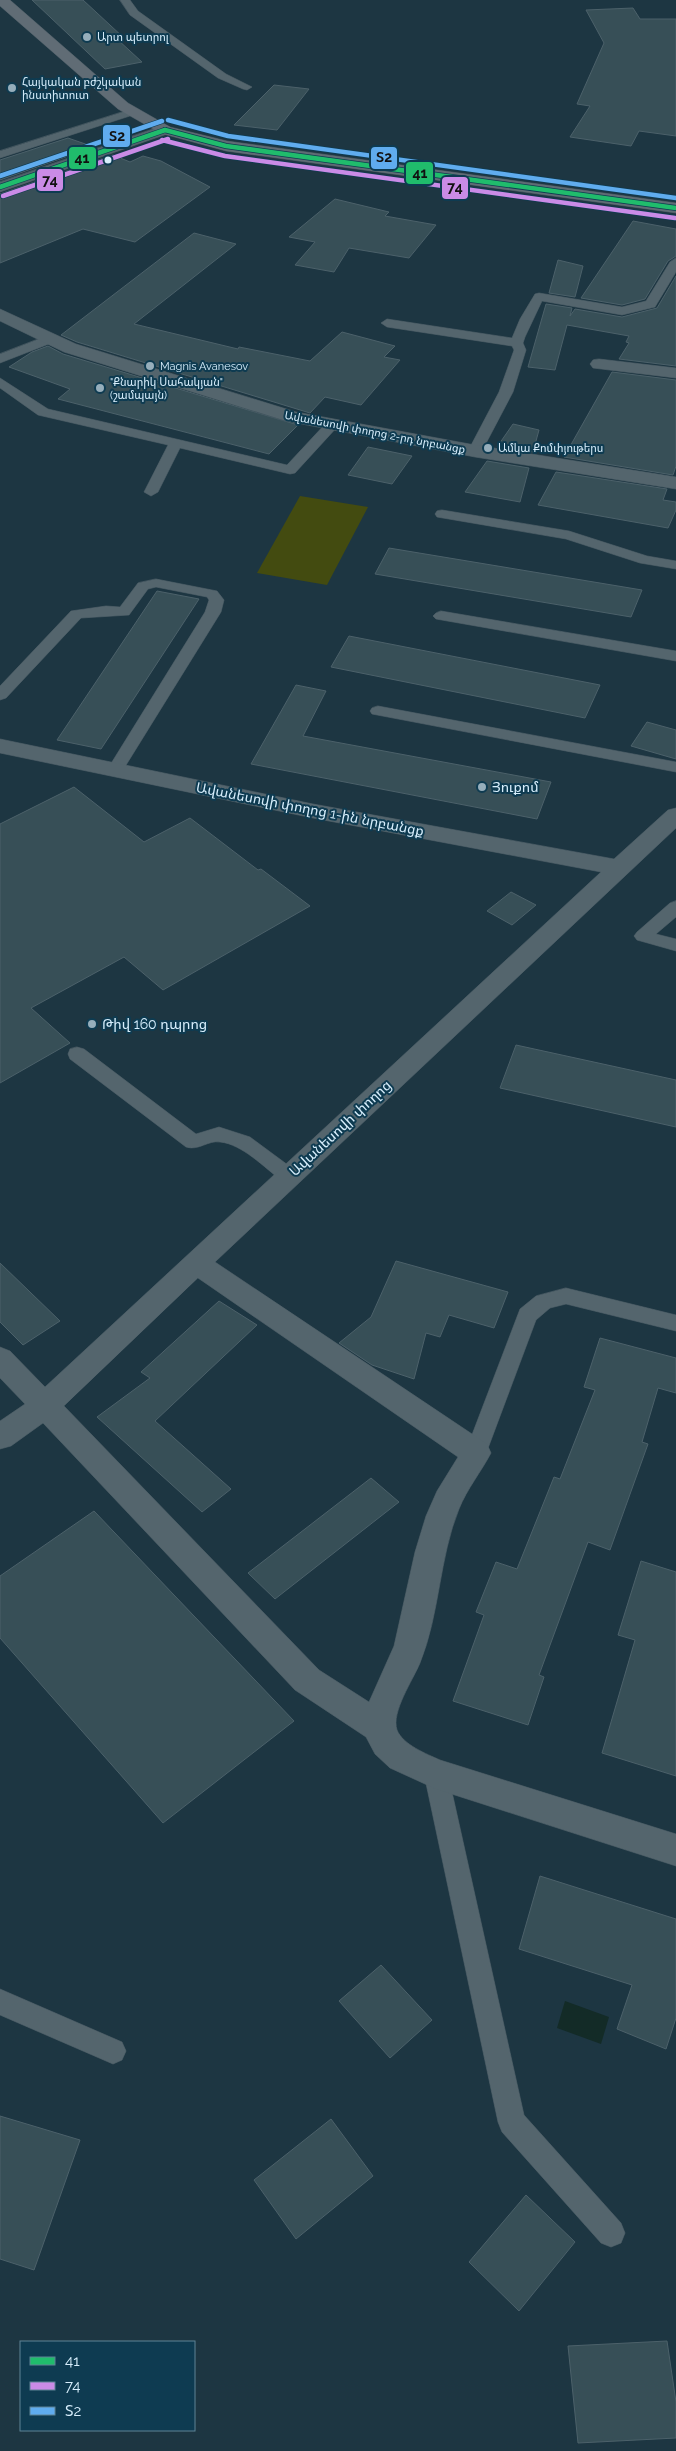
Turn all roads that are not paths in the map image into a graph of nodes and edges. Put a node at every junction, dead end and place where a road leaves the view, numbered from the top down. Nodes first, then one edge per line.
1 (2, 0) edge
2 (125, 0) edge
3 (248, 87) dead end
4 (132, 112) junction
5 (165, 130) junction
6 (0, 155) edge
7 (0, 187) edge
8 (676, 208) edge
9 (676, 262) edge
10 (0, 314) edge
11 (387, 323) dead end
12 (49, 339) junction
13 (517, 343) junction
14 (0, 359) edge
15 (599, 364) dead end
16 (676, 373) edge
17 (0, 382) edge
18 (332, 425) junction
19 (176, 444) junction
20 (475, 451) junction
21 (676, 483) edge
22 (150, 492) dead end
23 (442, 514) dead end
24 (676, 565) edge
25 (441, 616) dead end
26 (676, 656) edge
27 (0, 695) edge
28 (378, 711) dead end
29 (0, 746) edge
30 (676, 767) edge
31 (115, 770) junction
32 (676, 815) edge
33 (620, 868) junction
34 (676, 907) edge
35 (676, 945) edge
36 (77, 1054) dead end
37 (289, 1176) junction
38 (196, 1263) junction
39 (676, 1323) edge
40 (0, 1359) edge
41 (45, 1406) junction
42 (0, 1437) edge
43 (476, 1453) junction
44 (380, 1728) junction
45 (436, 1774) junction
46 (676, 1850) edge
47 (0, 2002) edge
48 (113, 2050) dead end
49 (611, 2233) dead end

1 - 4 main road
2 - 3 lane
4 - 5 main road
4 - 6 lane
5 - 7 street
5 - 8 main road
9 - 13 lane
10 - 12 street, Ավանեսովի փողոց 2-րդ նրբանցք
11 - 13 lane
12 - 14 lane
12 - 18 street, Ավանեսովի փողոց 2-րդ նրբանցք
13 - 20 lane
15 - 16 street
17 - 19 lane
18 - 19 lane
18 - 20 street, Ավանեսովի փողոց 2-րդ նրբանցք
19 - 22 lane
20 - 21 street, Ավանեսովի փողոց 2-րդ նրբանցք
23 - 24 lane
25 - 26 lane
27 - 31 lane
28 - 30 lane
29 - 31 street, Ավանեսովի փողոց 1-ին նրբանցք
31 - 33 street, Ավանեսովի փողոց 1-ին նրբանցք
32 - 33 street, Ավանեսովի փողոց
33 - 37 street, Ավանեսովի փողոց
34 - 35 lane
36 - 37 lane
37 - 38 street, Ավանեսովի փողոց
38 - 41 street, Ավանեսովի փողոց
38 - 43 street
39 - 43 lane
40 - 41 street
41 - 42 street, Ավանեսովի փողոց
41 - 44 street
43 - 44 street
44 - 45 street
45 - 46 street
45 - 49 lane
47 - 48 lane

